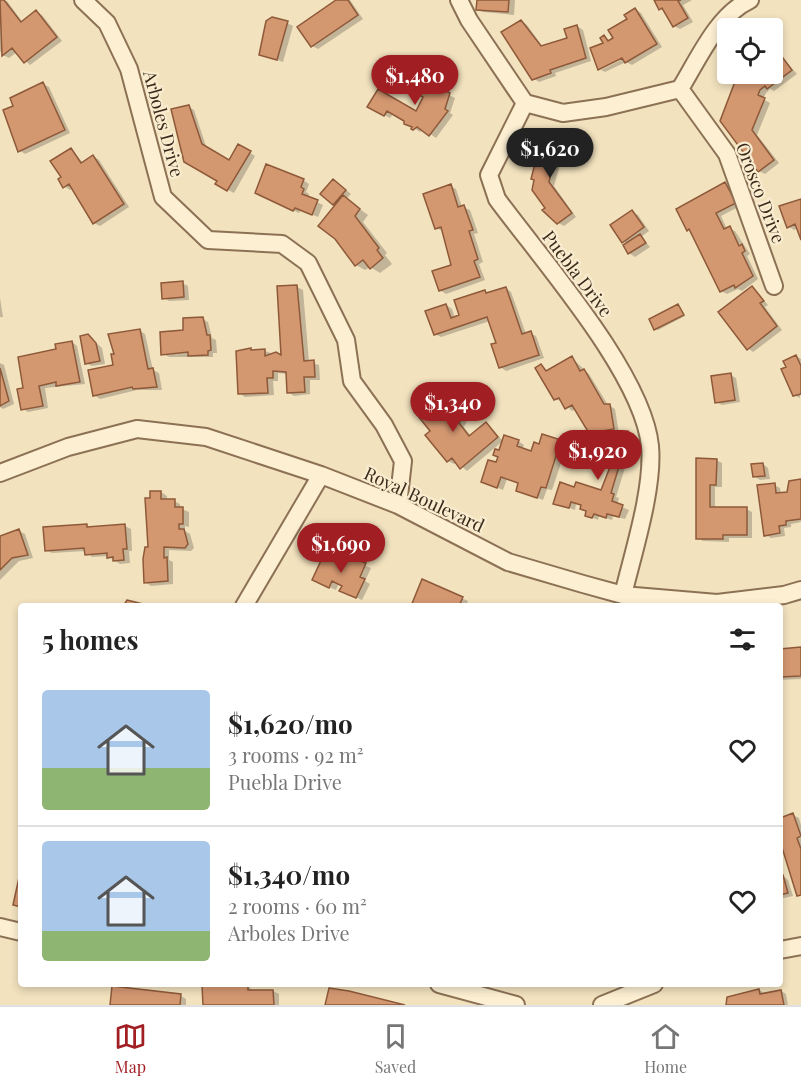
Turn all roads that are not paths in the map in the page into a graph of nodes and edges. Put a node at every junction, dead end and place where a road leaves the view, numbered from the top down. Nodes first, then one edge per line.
1 (83, 0) edge
2 (459, 0) edge
3 (750, 0) edge
4 (680, 89) junction
5 (525, 103) junction
6 (774, 286) dead end
7 (0, 473) edge
8 (321, 475) junction
9 (398, 505) junction
10 (801, 590) edge
11 (623, 595) junction
12 (245, 603) edge
13 (0, 927) edge
14 (18, 931) edge
15 (801, 946) edge
16 (783, 949) edge
17 (455, 987) edge
18 (647, 987) edge
19 (516, 1005) edge
20 (602, 1005) edge

1 - 9 street, Arboles Drive
2 - 5 street
3 - 4 street
4 - 5 street
4 - 6 street, Orosco Drive
5 - 11 street, Puebla Drive
7 - 8 street, Royal Boulevard
8 - 9 street, Royal Boulevard
8 - 12 street
9 - 11 street, Royal Boulevard
10 - 11 street, Royal Boulevard
13 - 14 street
15 - 16 street
17 - 19 street
18 - 20 street

